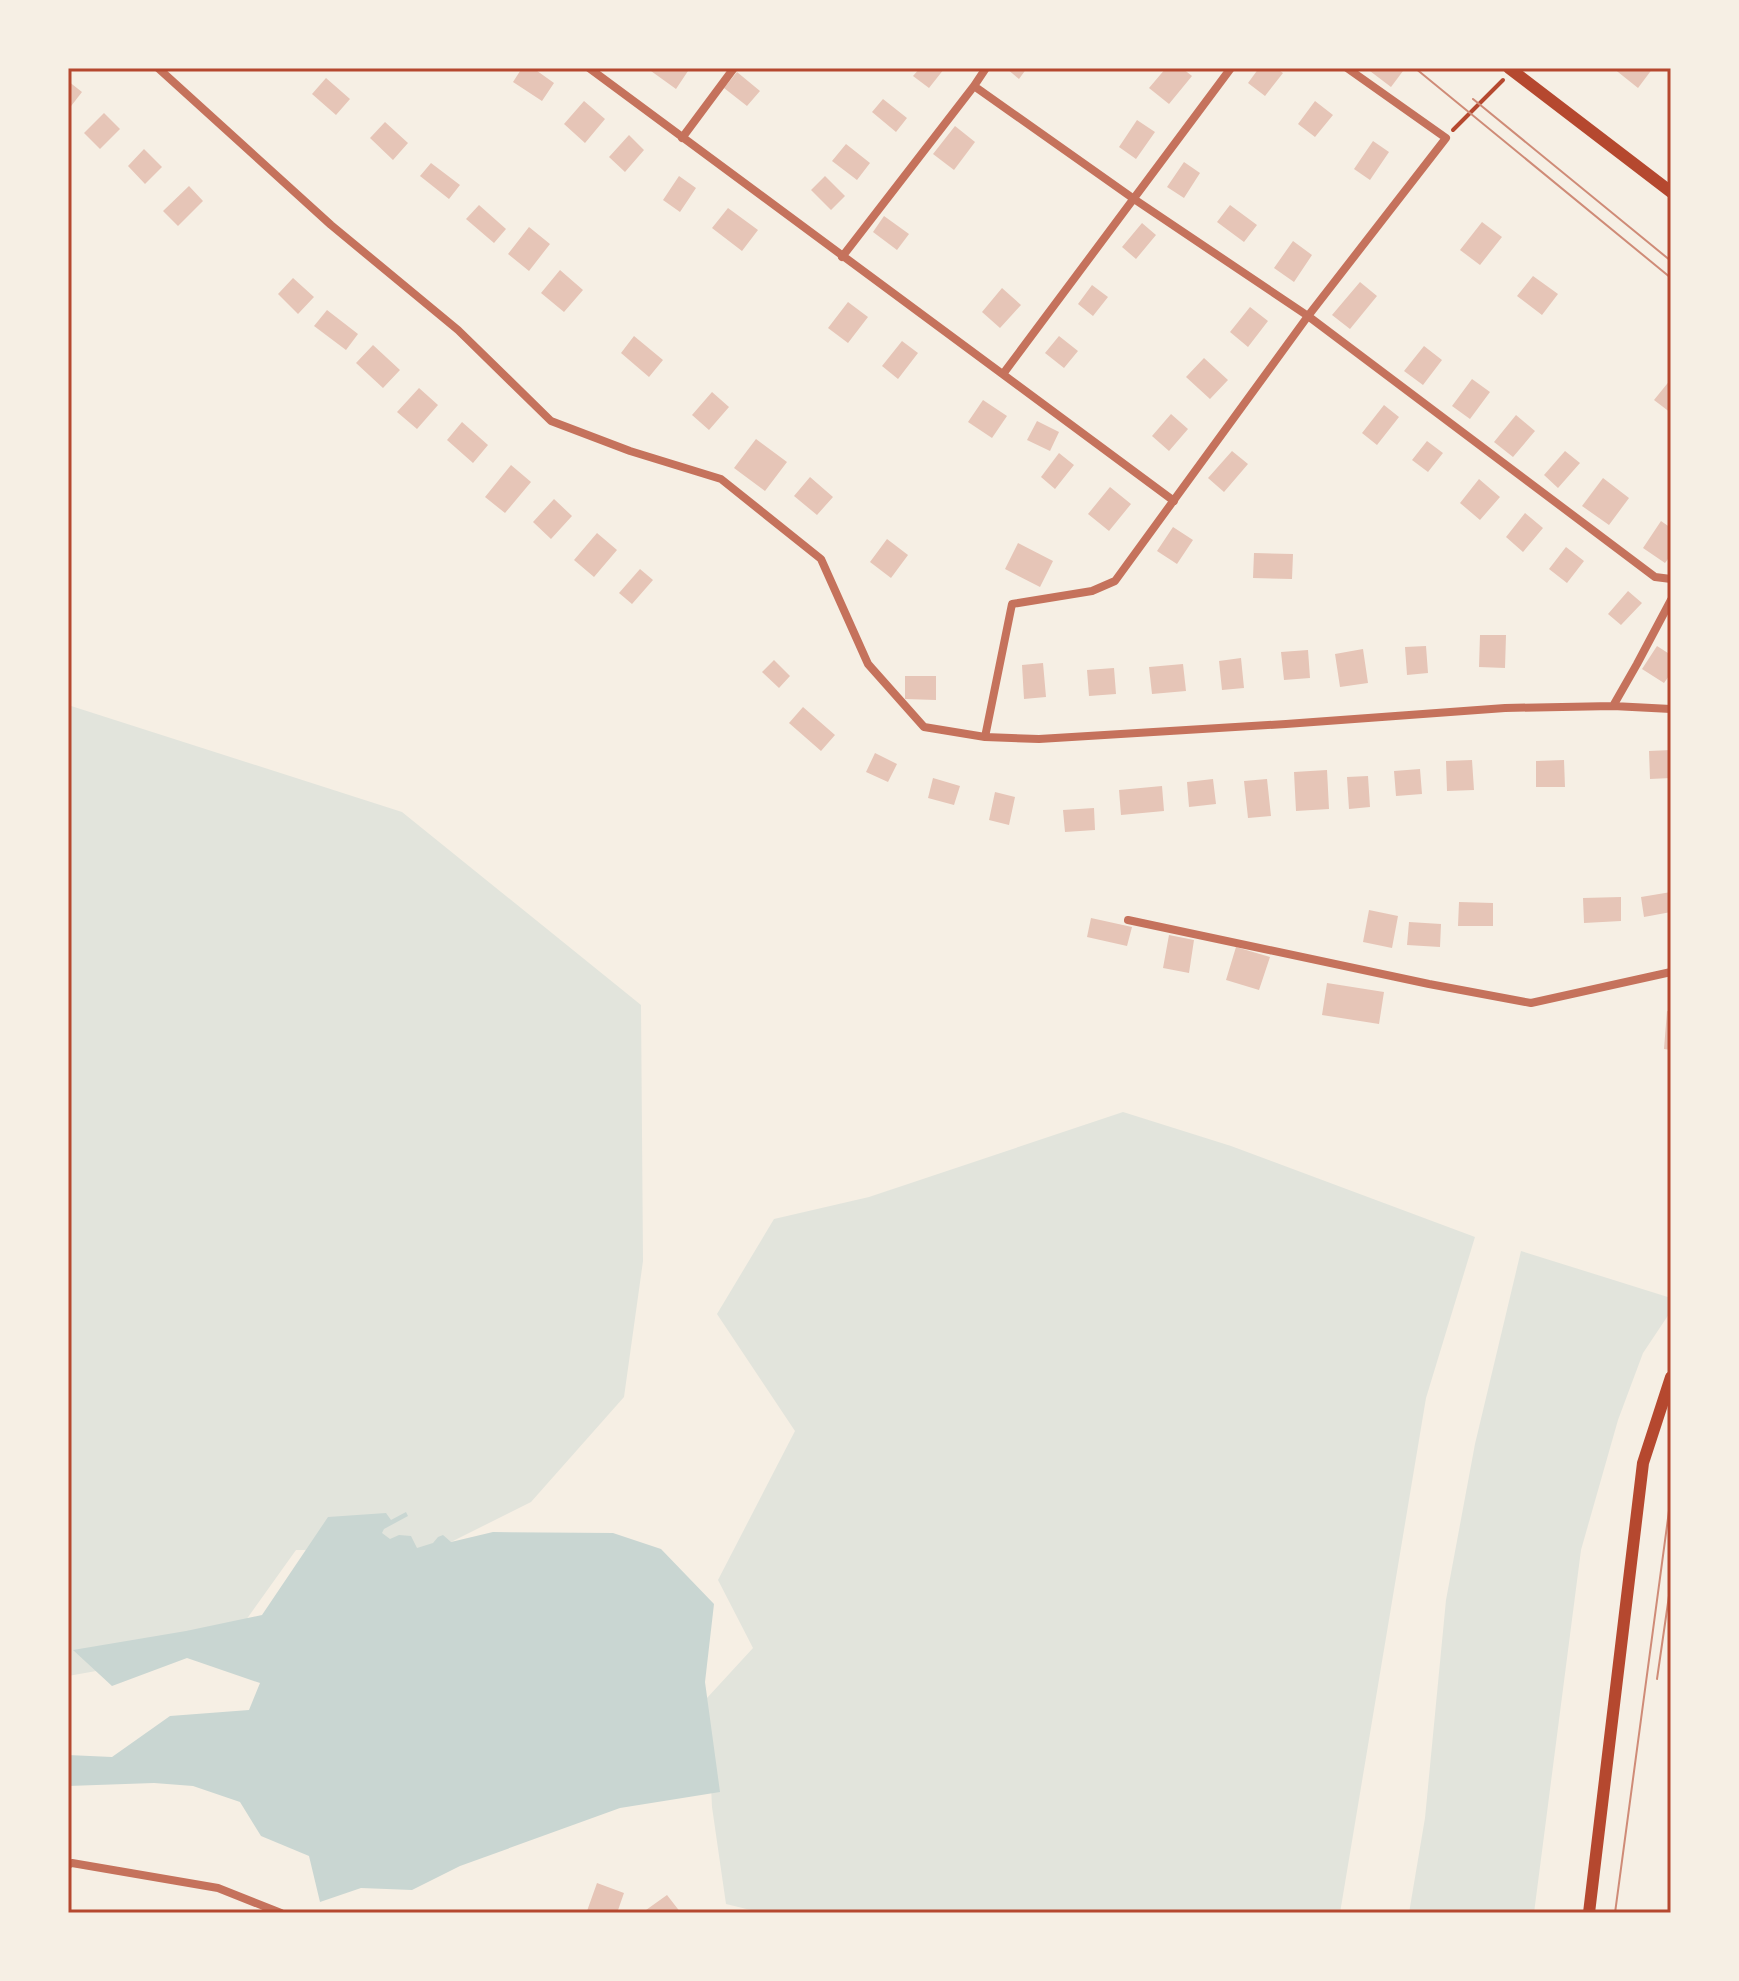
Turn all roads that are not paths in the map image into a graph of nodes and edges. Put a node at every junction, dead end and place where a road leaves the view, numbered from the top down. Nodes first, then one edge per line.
1 (158, 68) edge
2 (589, 68) edge
3 (734, 68) edge
4 (986, 68) edge
5 (1231, 68) edge
6 (1347, 68) edge
7 (1512, 69) edge
8 (974, 86) junction
9 (682, 138) junction
10 (1671, 192) edge
11 (1134, 199) junction
12 (842, 257) junction
13 (1308, 316) junction
14 (1003, 374) junction
15 (1174, 501) junction
16 (1671, 579) edge
17 (1671, 600) edge
18 (1613, 706) junction
19 (1671, 709) edge
20 (985, 737) junction
21 (1128, 920) dead end
22 (1671, 972) edge
23 (1671, 1377) edge
24 (68, 1865) edge
25 (281, 1913) edge
26 (1589, 1913) edge

1 - 20 street
2 - 9 street
3 - 9 street
4 - 8 street
5 - 11 street
6 - 13 street
7 - 10 main road
8 - 11 street
8 - 12 street
9 - 12 street
11 - 13 street
11 - 14 street
12 - 14 street
13 - 15 street
13 - 16 street
14 - 15 street
15 - 20 street
17 - 18 street
18 - 19 street
18 - 20 street
21 - 22 street
23 - 26 main road
24 - 25 street

